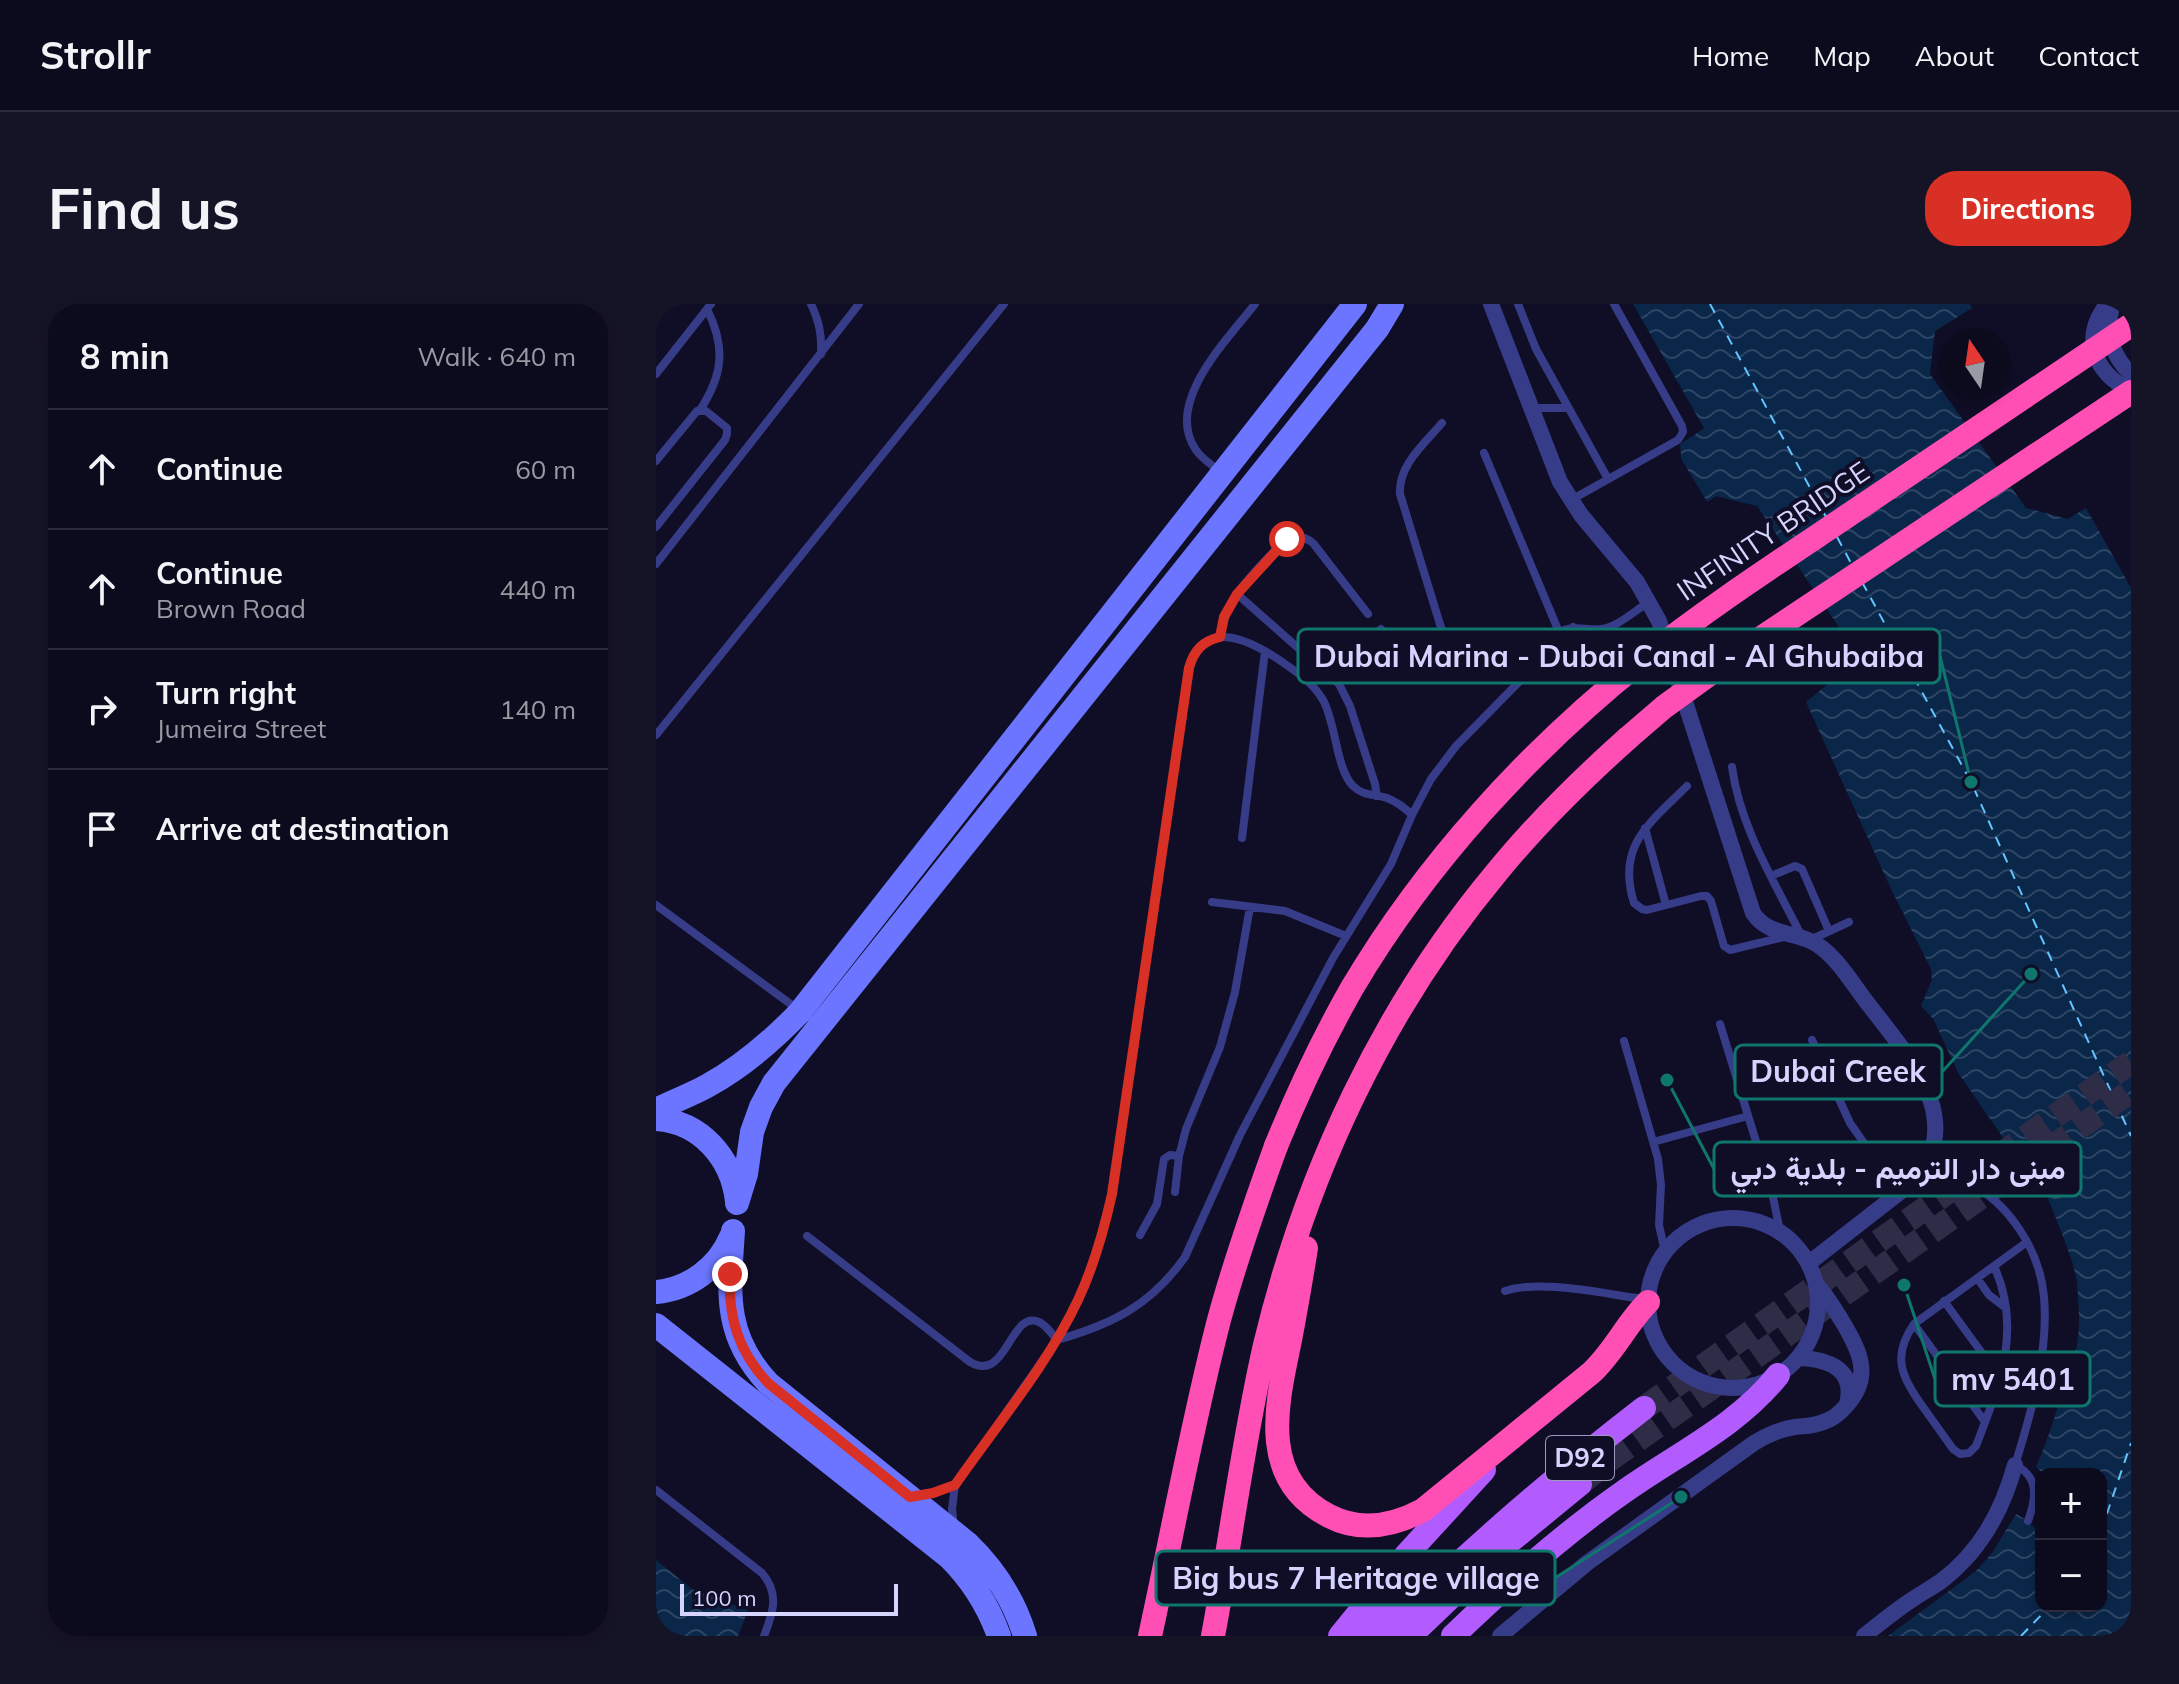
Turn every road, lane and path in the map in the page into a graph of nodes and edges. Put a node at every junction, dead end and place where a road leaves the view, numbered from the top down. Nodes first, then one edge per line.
1 (811, 304) edge
2 (859, 304) edge
3 (1004, 304) edge
4 (1255, 304) edge
5 (1355, 304) edge
6 (1392, 304) edge
7 (1491, 304) edge
8 (1518, 304) edge
9 (1614, 304) edge
10 (2110, 304) edge
11 (709, 306) edge
12 (2131, 323) edge
13 (2131, 347) edge
14 (821, 355) junction
15 (656, 374) edge
16 (2131, 374) edge
17 (2131, 392) edge
18 (1531, 407) junction
19 (1568, 408) junction
20 (700, 410) junction
21 (1442, 423) dead end
22 (1484, 453) dead end
23 (656, 461) edge
24 (1608, 479) junction
25 (1218, 481) junction
26 (1570, 500) junction
27 (1236, 505) junction
28 (656, 527) edge
29 (656, 564) edge
30 (1237, 594) junction
31 (1649, 601) junction
32 (1368, 614) dead end
33 (1573, 627) junction
34 (1381, 629) dead end
35 (1559, 632) junction
36 (1220, 637) junction
37 (1265, 651) junction
38 (1330, 675) junction
39 (656, 735) edge
40 (1732, 767) dead end
41 (1687, 786) dead end
42 (1377, 796) junction
43 (1412, 815) junction
44 (1645, 828) junction
45 (1242, 838) dead end
46 (1771, 876) junction
47 (1212, 902) dead end
48 (656, 905) edge
49 (1666, 905) junction
50 (1250, 907) junction
51 (1849, 922) dead end
52 (1829, 931) junction
53 (1346, 936) junction
54 (1801, 937) junction
55 (800, 1012) junction
56 (1720, 1024) dead end
57 (1812, 1040) dead end
58 (1624, 1041) dead end
59 (656, 1110) edge
60 (1748, 1116) junction
61 (656, 1119) edge
62 (1653, 1142) junction
63 (1179, 1156) junction
64 (1924, 1170) junction
65 (1906, 1188) junction
66 (1175, 1192) dead end
67 (1311, 1199) junction
68 (737, 1203) junction
69 (733, 1231) junction
70 (1780, 1231) junction
71 (1140, 1235) dead end
72 (807, 1236) dead end
73 (2027, 1242) junction
74 (1665, 1252) junction
75 (1809, 1263) junction
76 (1994, 1266) junction
77 (1977, 1278) junction
78 (1817, 1285) junction
79 (1505, 1291) dead end
80 (656, 1292) edge
81 (1648, 1300) junction
82 (1944, 1301) junction
83 (2006, 1308) junction
84 (1914, 1324) junction
85 (656, 1325) edge
86 (1057, 1340) junction
87 (1798, 1358) junction
88 (1778, 1375) junction
89 (2001, 1379) junction
90 (1846, 1406) junction
91 (1644, 1408) tunnel mouth
92 (1985, 1422) junction
93 (1514, 1435) junction
94 (2015, 1465) junction
95 (1580, 1484) tunnel mouth
96 (955, 1485) junction
97 (656, 1490) edge
98 (910, 1497) junction
99 (1517, 1510) junction
100 (2028, 1521) dead end
101 (955, 1533) junction
102 (764, 1636) edge
103 (999, 1636) edge
104 (1025, 1636) edge
105 (1150, 1636) edge
106 (1213, 1636) edge
107 (1340, 1636) edge
108 (1361, 1636) edge
109 (1383, 1636) edge
110 (1410, 1636) edge
111 (1453, 1636) edge
112 (1500, 1636) edge
113 (1864, 1636) edge

1 - 14 lane
2 - 14 lane
3 - 39 lane
4 - 25 lane
5 - 25 street
6 - 27 street
7 - 18 street
8 - 19 lane
9 - 24 lane
10 - 16 street
10 - 17 street
11 - 15 lane
11 - 20 lane
12 - 13 street
12 - 105 highway, INFINITY BRIDGE, bridge
14 - 29 lane
17 - 67 highway, bridge
18 - 19 lane
18 - 26 street
19 - 24 lane
20 - 23 lane
20 - 28 lane
21 - 35 lane
22 - 35 lane
24 - 26 lane
25 - 27 street
25 - 55 street
26 - 31 street
27 - 68 street
30 - 32 lane
30 - 36 lane
30 - 38 lane
31 - 33 lane
31 - 54 street
33 - 35 lane
33 - 43 lane
34 - 38 lane
36 - 37 lane
36 - 86 lane
37 - 42 lane
37 - 45 lane
38 - 42 lane
40 - 46 lane
41 - 44 lane
42 - 43 lane
43 - 53 lane
44 - 49 lane
44 - 49 lane
46 - 52 lane
46 - 54 lane
47 - 50 lane
48 - 55 lane
49 - 54 lane
50 - 53 lane
50 - 63 lane
51 - 52 lane
52 - 54 lane
53 - 86 lane
54 - 64 street
55 - 59 street
56 - 60 lane
57 - 65 lane
58 - 62 lane
60 - 62 lane
60 - 70 lane
61 - 68 street
62 - 74 lane
63 - 66 lane
63 - 71 lane
64 - 65 street
64 - 73 lane
65 - 75 street
67 - 93 highway
67 - 106 highway
68 - 69 street
69 - 80 street
69 - 98 street
70 - 74 street
70 - 75 street
72 - 86 lane
73 - 76 lane
73 - 94 lane
74 - 81 street
75 - 78 street
76 - 77 lane
76 - 83 lane
77 - 82 lane
77 - 83 lane
78 - 87 street
78 - 90 street
79 - 81 lane
81 - 88 street
81 - 93 highway
82 - 84 lane
82 - 89 lane
83 - 89 lane
84 - 92 lane
84 - 92 lane
85 - 103 street
86 - 96 lane
87 - 88 street
87 - 90 street
88 - 111 main road
89 - 92 lane
90 - 112 street
91 - 99 main road, D92
93 - 107 main road
94 - 100 lane
94 - 113 street
95 - 110 main road, D92
96 - 98 lane
96 - 101 lane
97 - 102 lane
98 - 101 street
99 - 108 main road
99 - 109 main road
101 - 104 street

